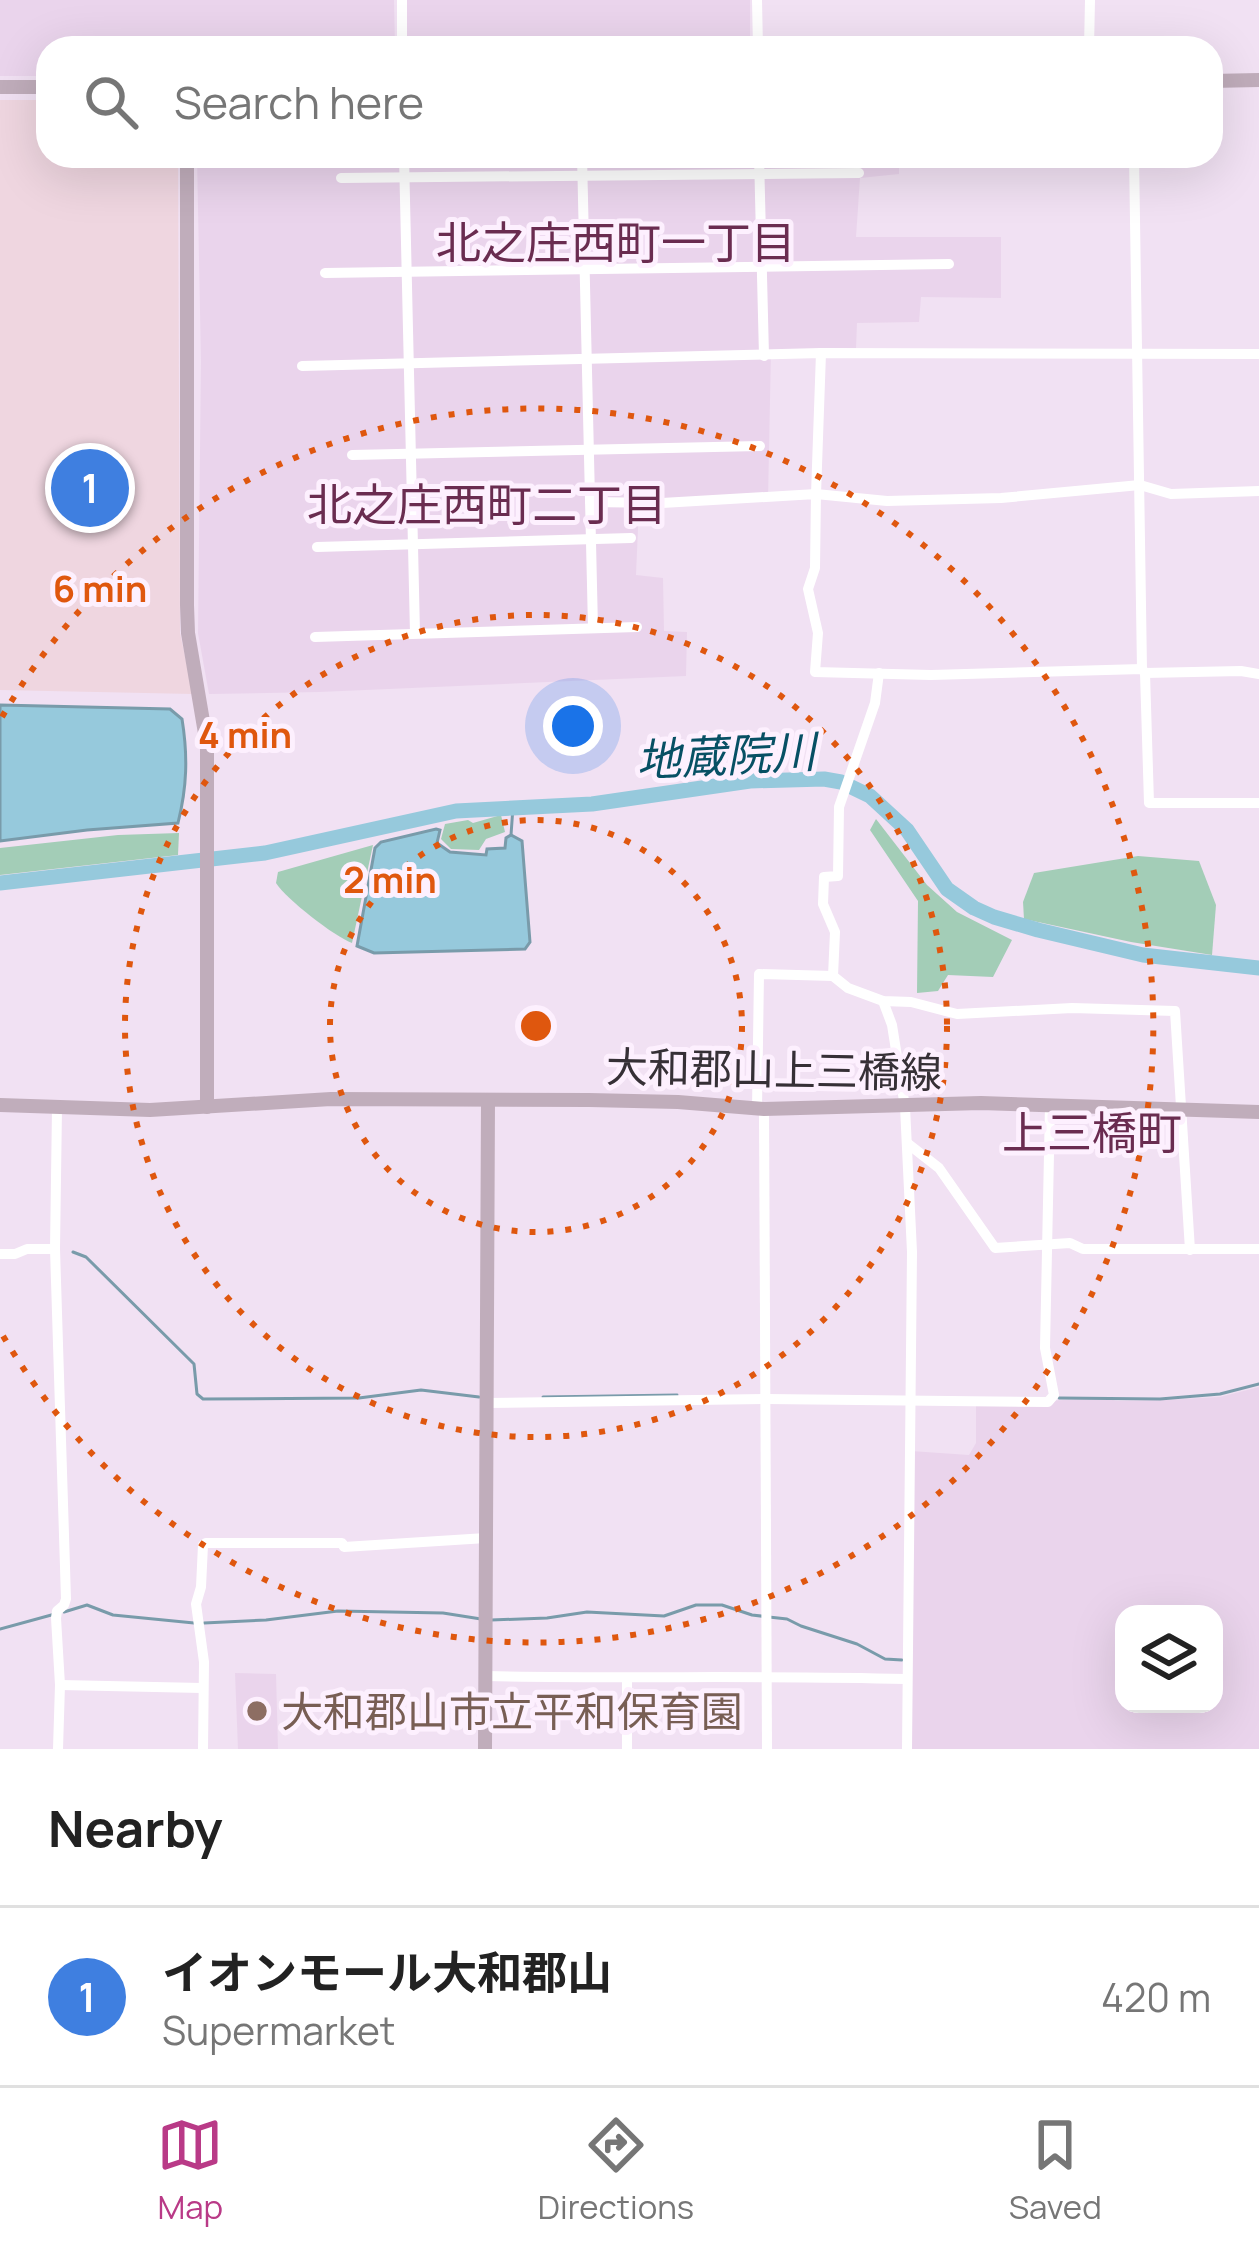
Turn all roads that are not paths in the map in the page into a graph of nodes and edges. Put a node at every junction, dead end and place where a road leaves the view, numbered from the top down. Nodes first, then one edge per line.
1 (402, 0) edge
2 (757, 0) edge
3 (1090, 0) edge
4 (403, 36) edge
5 (758, 36) edge
6 (1089, 36) edge
7 (1259, 78) edge
8 (1223, 80) edge
9 (0, 87) edge
10 (36, 87) edge
11 (187, 168) edge
12 (404, 168) edge
13 (583, 168) edge
14 (760, 168) edge
15 (1135, 168) edge
16 (859, 173) dead end
17 (760, 176) junction
18 (583, 177) junction
19 (340, 178) dead end
20 (404, 178) junction
21 (949, 264) dead end
22 (761, 266) junction
23 (584, 269) junction
24 (407, 271) junction
25 (325, 273) dead end
26 (821, 353) junction
27 (1259, 354) edge
28 (1138, 355) junction
29 (764, 356) junction
30 (587, 360) junction
31 (410, 364) junction
32 (302, 366) dead end
33 (760, 446) dead end
34 (589, 449) junction
35 (411, 453) junction
36 (352, 455) dead end
37 (1140, 485) junction
38 (1259, 491) edge
39 (816, 494) junction
40 (590, 502) junction
41 (591, 538) junction
42 (631, 538) dead end
43 (413, 543) junction
44 (317, 547) dead end
45 (637, 627) dead end
46 (593, 628) junction
47 (415, 634) junction
48 (316, 637) dead end
49 (1144, 671) junction
50 (879, 673) junction
51 (1259, 674) edge
52 (1259, 803) edge
53 (833, 976) junction
54 (884, 1001) junction
55 (488, 1102) junction
56 (0, 1105) edge
57 (1050, 1105) junction
58 (905, 1107) junction
59 (57, 1108) junction
60 (207, 1108) junction
61 (760, 1109) junction
62 (1182, 1110) junction
63 (1259, 1112) edge
64 (907, 1142) junction
65 (1048, 1244) junction
66 (55, 1249) junction
67 (1259, 1249) edge
68 (1190, 1250) junction
69 (0, 1254) edge
70 (767, 1396) junction
71 (487, 1397) junction
72 (910, 1401) junction
73 (486, 1538) junction
74 (485, 1676) junction
75 (769, 1676) junction
76 (627, 1679) junction
77 (906, 1679) junction
78 (60, 1685) junction
79 (202, 1688) junction
80 (58, 1749) edge
81 (203, 1749) edge
82 (485, 1749) edge
83 (627, 1749) edge
84 (767, 1749) edge
85 (907, 1749) edge

1 - 4 street
2 - 5 street
3 - 6 street
7 - 8 street
9 - 10 street
11 - 60 street
12 - 20 street
13 - 18 street
14 - 17 street
15 - 28 street
16 - 17 street
17 - 18 street
17 - 22 street
18 - 20 street
18 - 23 street
19 - 20 street
20 - 24 street
21 - 22 street
22 - 23 street
22 - 29 street
23 - 24 street
23 - 30 street
24 - 25 street
24 - 31 street
26 - 28 street
26 - 29 street
26 - 39 street
27 - 28 street
28 - 37 street
29 - 30 street
30 - 31 street
30 - 34 street
31 - 32 street
31 - 35 street
33 - 34 street
34 - 35 street
34 - 40 street
35 - 36 street
35 - 43 street
37 - 38 street
37 - 39 street
37 - 49 street
39 - 40 street
39 - 50 street
40 - 41 street
41 - 42 street
41 - 43 street
41 - 46 street
43 - 44 street
43 - 47 street
45 - 46 street
46 - 47 street
47 - 48 street
49 - 50 street
49 - 51 street
49 - 52 street
50 - 53 street
53 - 54 street
53 - 61 street
54 - 58 street
54 - 62 street
55 - 60 street, 大和郡山上三橋線
55 - 61 street, 大和郡山上三橋線
55 - 71 street
56 - 59 street, 大和郡山上三橋線
57 - 58 street, 大和郡山上三橋線
57 - 62 street, 大和郡山上三橋線
57 - 65 street
58 - 61 street, 大和郡山上三橋線
58 - 64 street
59 - 60 street, 大和郡山上三橋線
59 - 66 street
61 - 70 street
62 - 63 street, 大和郡山上三橋線
62 - 68 street
64 - 65 street
64 - 72 street
65 - 68 street
65 - 72 street
66 - 69 street
66 - 78 street
67 - 68 street
70 - 71 street
70 - 72 street
70 - 75 street
71 - 73 street
72 - 77 street
73 - 74 street
73 - 79 street
74 - 76 street
74 - 82 street
75 - 76 street
75 - 77 street
75 - 84 street
76 - 83 street
77 - 85 street
78 - 79 street
78 - 80 street
79 - 81 street

